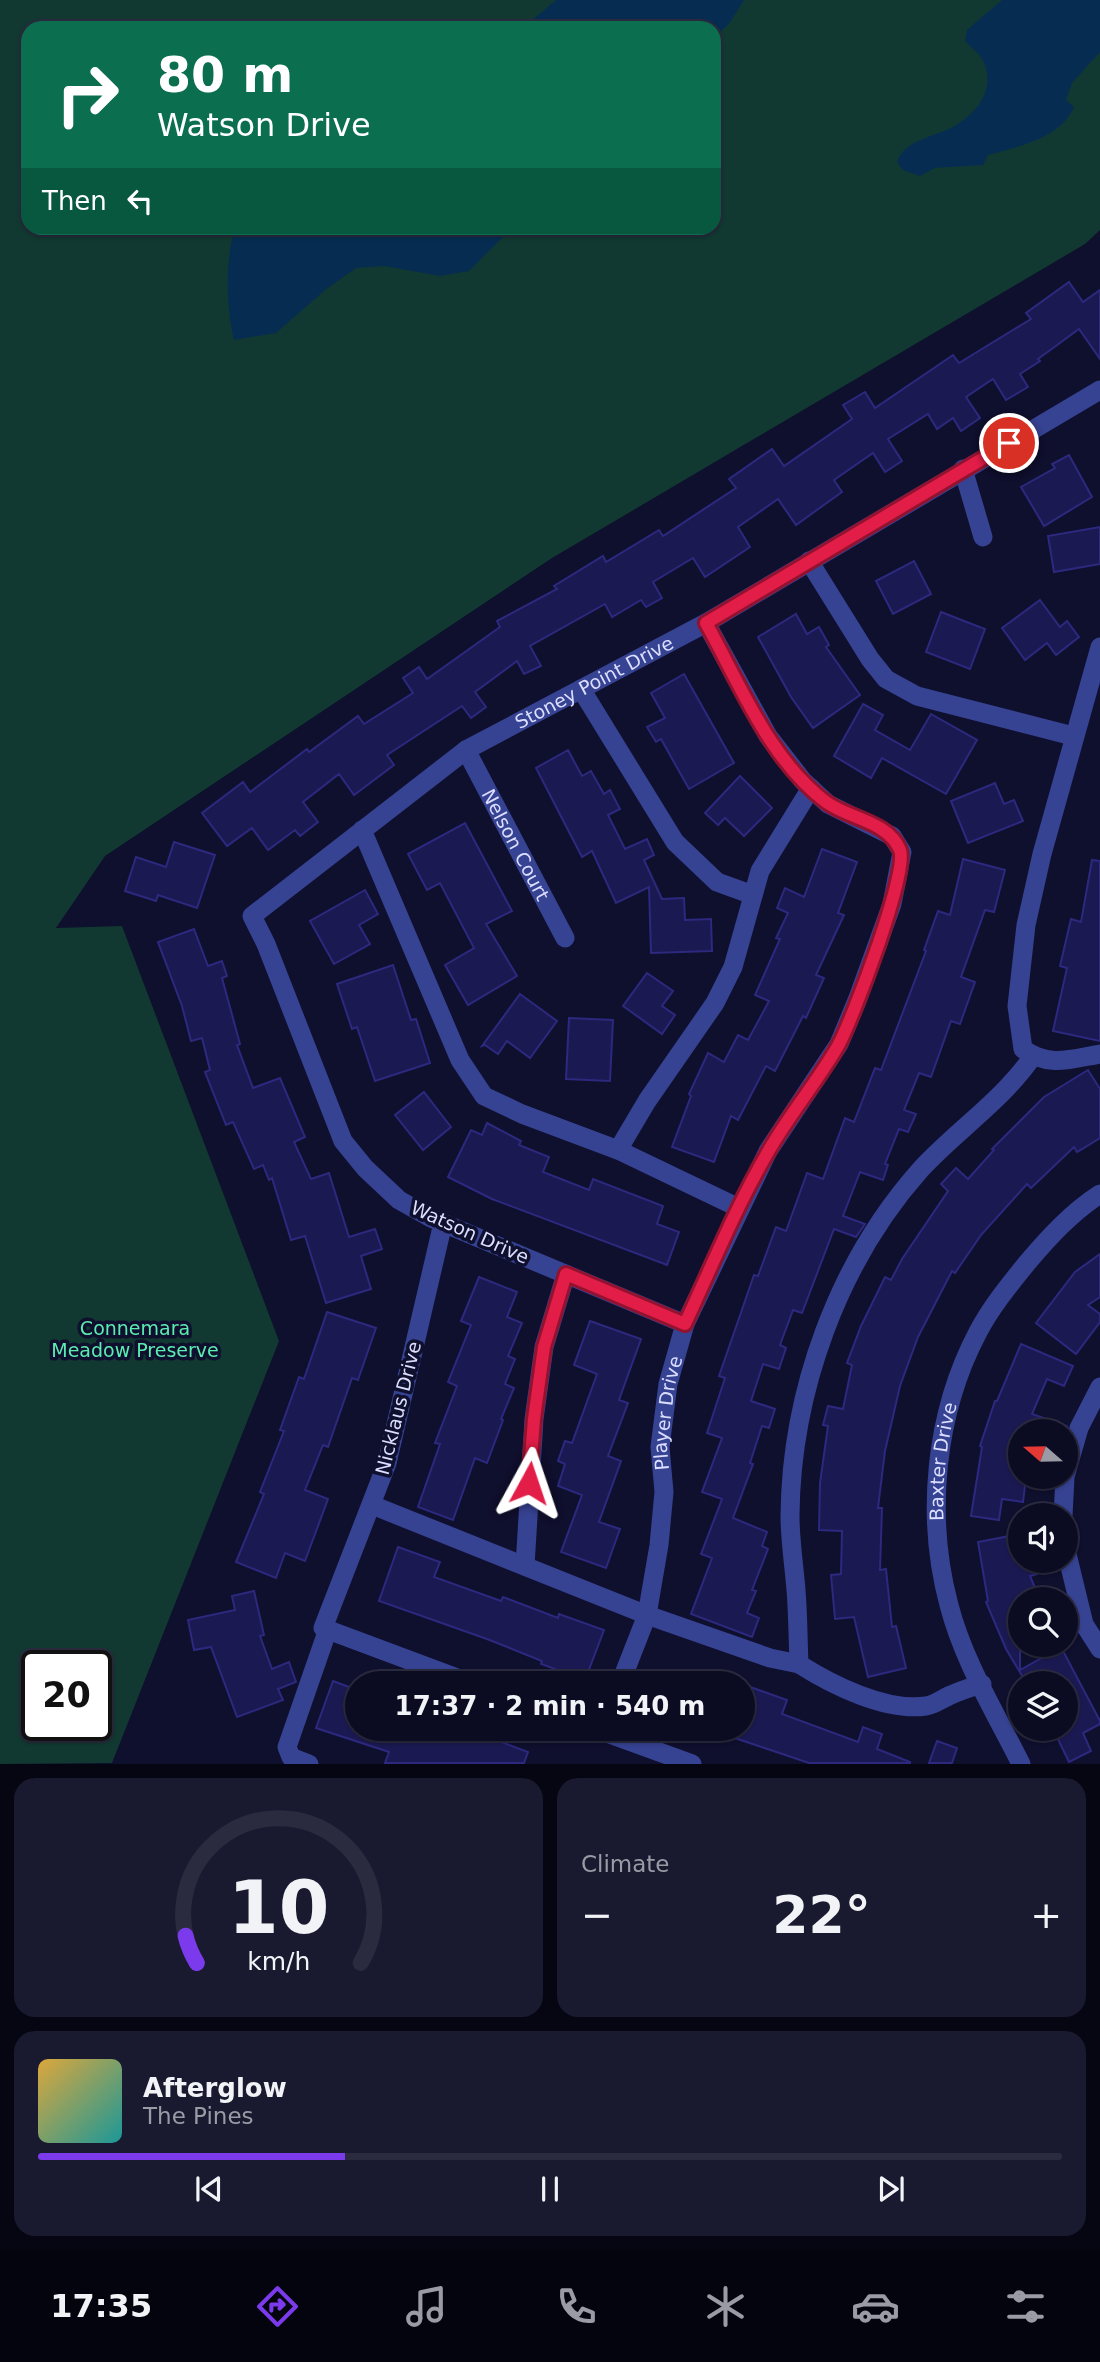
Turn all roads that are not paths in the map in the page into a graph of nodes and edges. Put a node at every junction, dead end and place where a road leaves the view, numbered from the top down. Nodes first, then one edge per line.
1 (1100, 390) edge
2 (963, 469) junction
3 (983, 537) dead end
4 (809, 561) junction
5 (706, 623) junction
6 (1100, 647) edge
7 (581, 689) junction
8 (1073, 736) junction
9 (466, 750) junction
10 (811, 788) junction
11 (362, 830) junction
12 (753, 895) junction
13 (252, 916) joint
14 (565, 938) dead end
15 (1100, 1054) edge
16 (1033, 1056) junction
17 (618, 1150) junction
18 (1100, 1194) edge
19 (739, 1208) junction
20 (443, 1223) junction
21 (566, 1274) junction
22 (685, 1324) junction
23 (1100, 1387) edge
24 (1078, 1432) edge
25 (372, 1505) junction
26 (525, 1566) junction
27 (1072, 1573) edge
28 (647, 1615) junction
29 (325, 1629) junction
30 (1100, 1649) edge
31 (799, 1664) junction
32 (439, 1671) edge
33 (625, 1671) edge
34 (982, 1684) junction
35 (631, 1741) edge
36 (309, 1763) edge
37 (692, 1763) edge
38 (1021, 1763) edge

1 - 2 street, Stoney Point Drive
2 - 3 street
2 - 4 street, Stoney Point Drive
4 - 5 street, Stoney Point Drive
4 - 8 street
5 - 7 street, Stoney Point Drive
5 - 10 street
6 - 8 street
7 - 9 street, Stoney Point Drive
7 - 12 street
8 - 16 street
9 - 11 street, Stoney Point Drive
9 - 14 street, Nelson Court
10 - 12 street
10 - 19 street, Player Drive
11 - 13 street, Stoney Point Drive
11 - 17 street
12 - 17 street
13 - 20 street, Watson Drive
15 - 16 street
16 - 31 street
17 - 19 street
18 - 34 street, Baxter Drive
19 - 22 street, Player Drive
20 - 21 street, Watson Drive
20 - 25 street, Nicklaus Drive
21 - 22 street, Watson Drive
21 - 26 street
22 - 28 street, Player Drive
23 - 24 street
25 - 26 street
25 - 29 street, Nicklaus Drive
26 - 28 street
27 - 30 street
28 - 31 street
28 - 33 street, Player Drive
29 - 32 street
29 - 36 street, Nicklaus Drive
31 - 34 street
34 - 38 street, Baxter Drive
35 - 37 street

